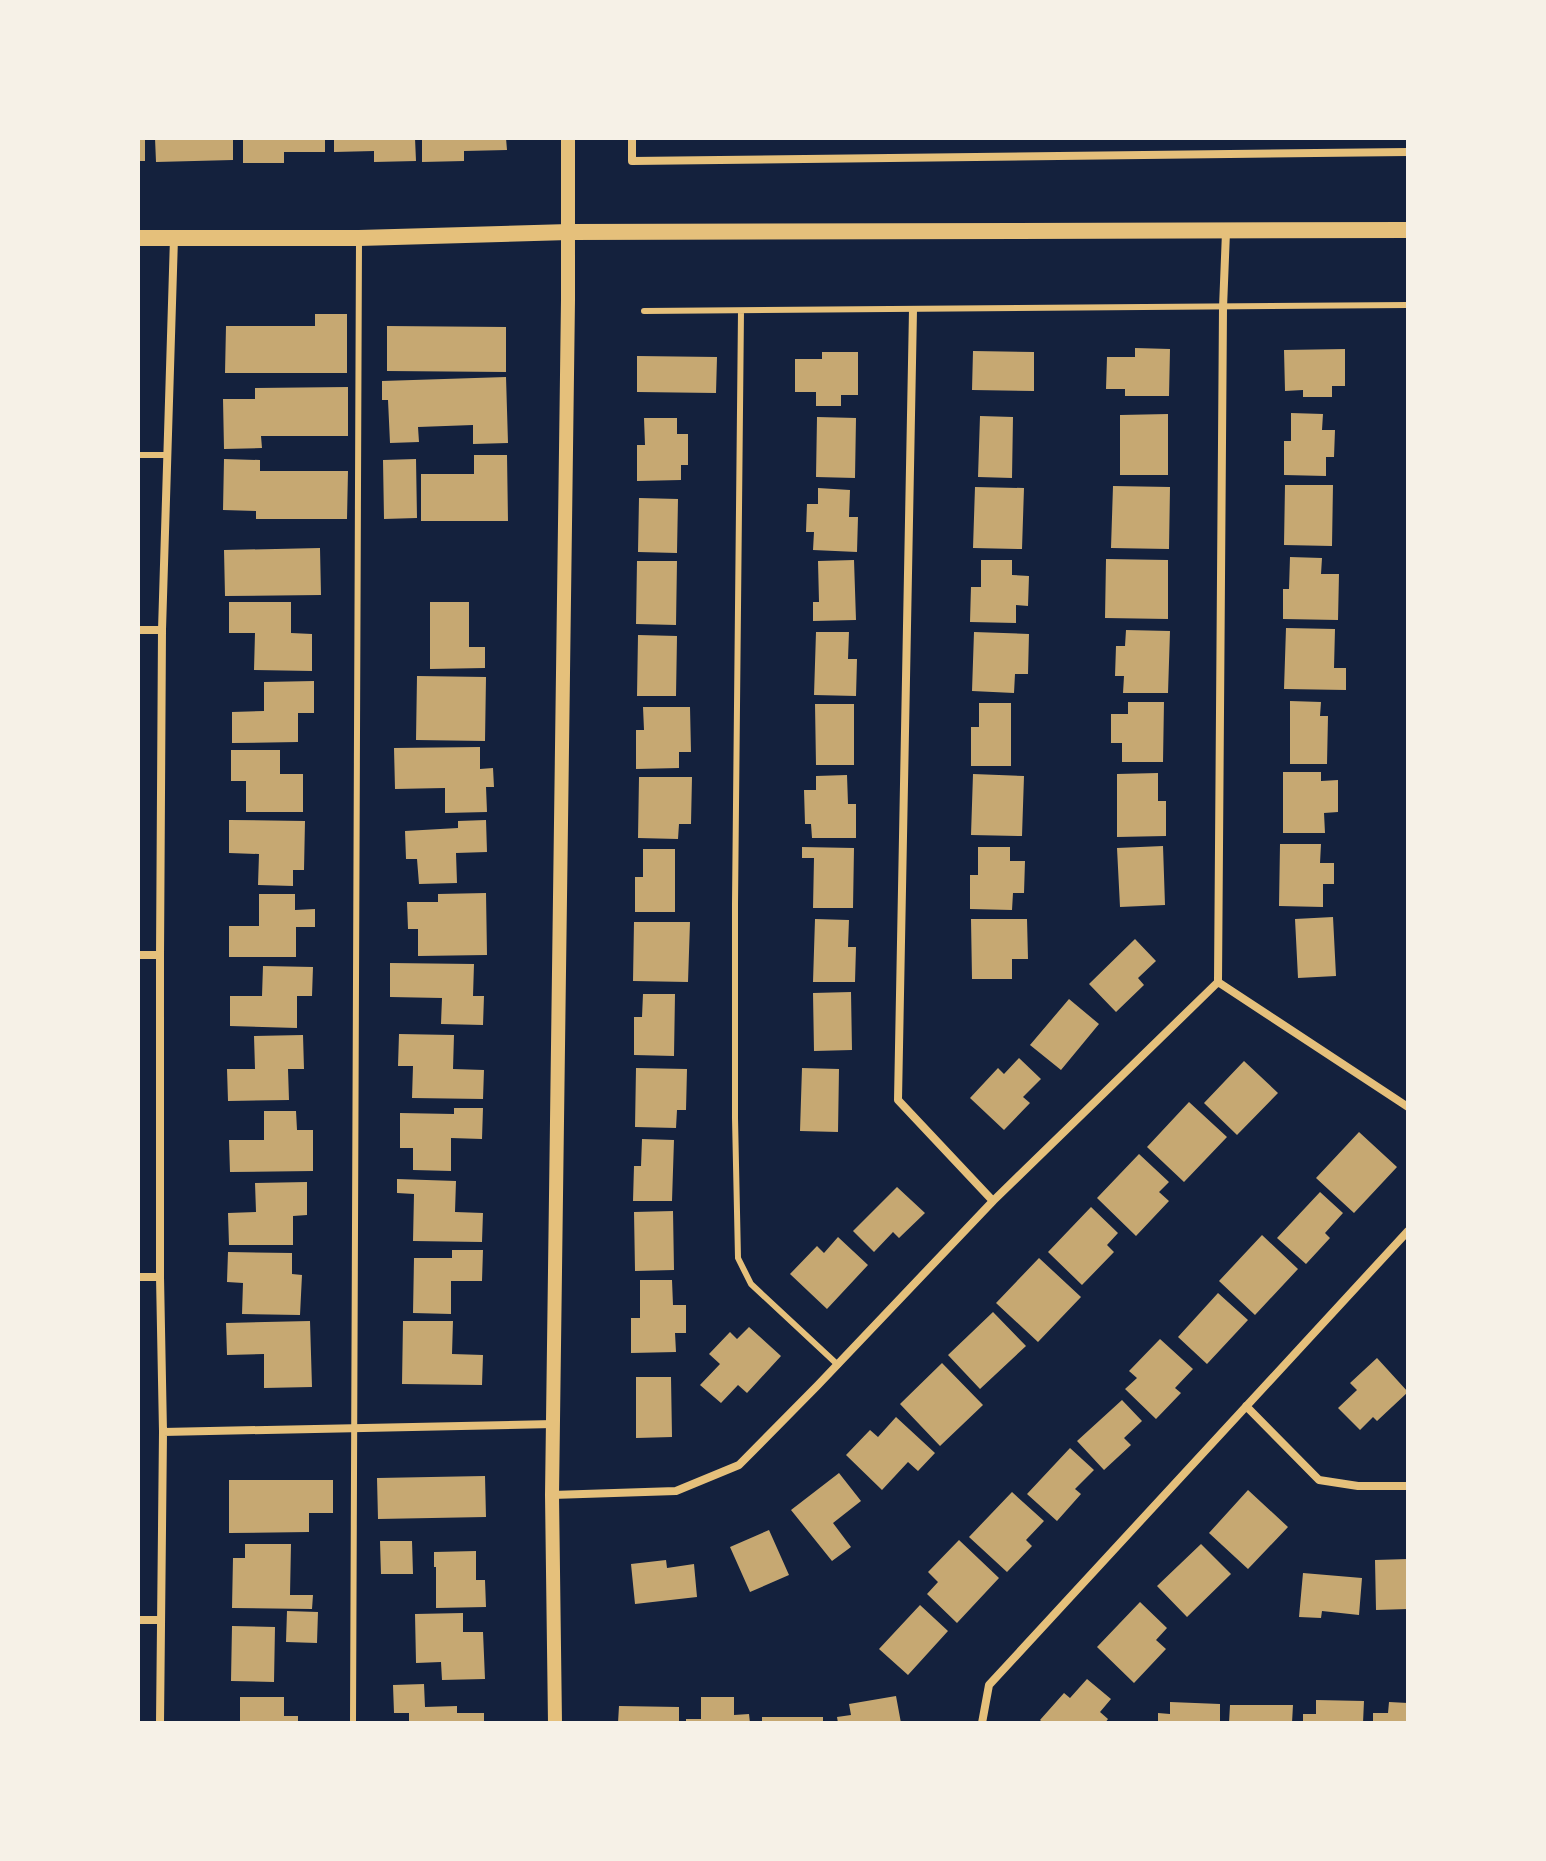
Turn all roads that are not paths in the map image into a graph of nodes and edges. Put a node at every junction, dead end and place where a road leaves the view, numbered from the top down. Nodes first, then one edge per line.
1 (568, 138) edge
2 (632, 138) edge
3 (1408, 152) edge
4 (1408, 230) edge
5 (569, 232) junction
6 (1226, 232) junction
7 (138, 238) edge
8 (174, 238) junction
9 (359, 238) junction
10 (1408, 305) edge
11 (1223, 308) junction
12 (913, 310) junction
13 (644, 311) dead end
14 (741, 311) junction
15 (138, 455) edge
16 (167, 455) junction
17 (138, 630) edge
18 (162, 630) junction
19 (138, 955) edge
20 (160, 955) junction
21 (1218, 982) junction
22 (1408, 1107) edge
23 (993, 1201) junction
24 (1408, 1231) edge
25 (138, 1277) edge
26 (160, 1277) junction
27 (838, 1365) junction
28 (1246, 1406) junction
29 (554, 1424) junction
30 (354, 1428) junction
31 (163, 1432) junction
32 (1408, 1486) edge
33 (552, 1495) junction
34 (138, 1620) edge
35 (161, 1620) junction
36 (160, 1723) edge
37 (353, 1723) edge
38 (555, 1723) edge
39 (982, 1723) edge

1 - 5 street
2 - 3 street
4 - 6 main road
5 - 6 main road
5 - 9 main road
5 - 29 street
6 - 11 street
7 - 8 main road
8 - 9 main road
8 - 16 street
9 - 30 lane
10 - 11 lane
11 - 12 lane
11 - 21 street
12 - 14 lane
12 - 23 street
13 - 14 lane
14 - 27 lane
15 - 16 lane
16 - 18 street
17 - 18 street
18 - 20 street
19 - 20 street
20 - 26 street
21 - 22 street
21 - 23 street
23 - 27 street
24 - 28 street
25 - 26 street
26 - 31 street
27 - 33 street
28 - 32 street
28 - 39 street
29 - 30 street
29 - 33 street
30 - 31 street
30 - 37 lane
31 - 35 street
33 - 38 street
34 - 35 street
35 - 36 street

